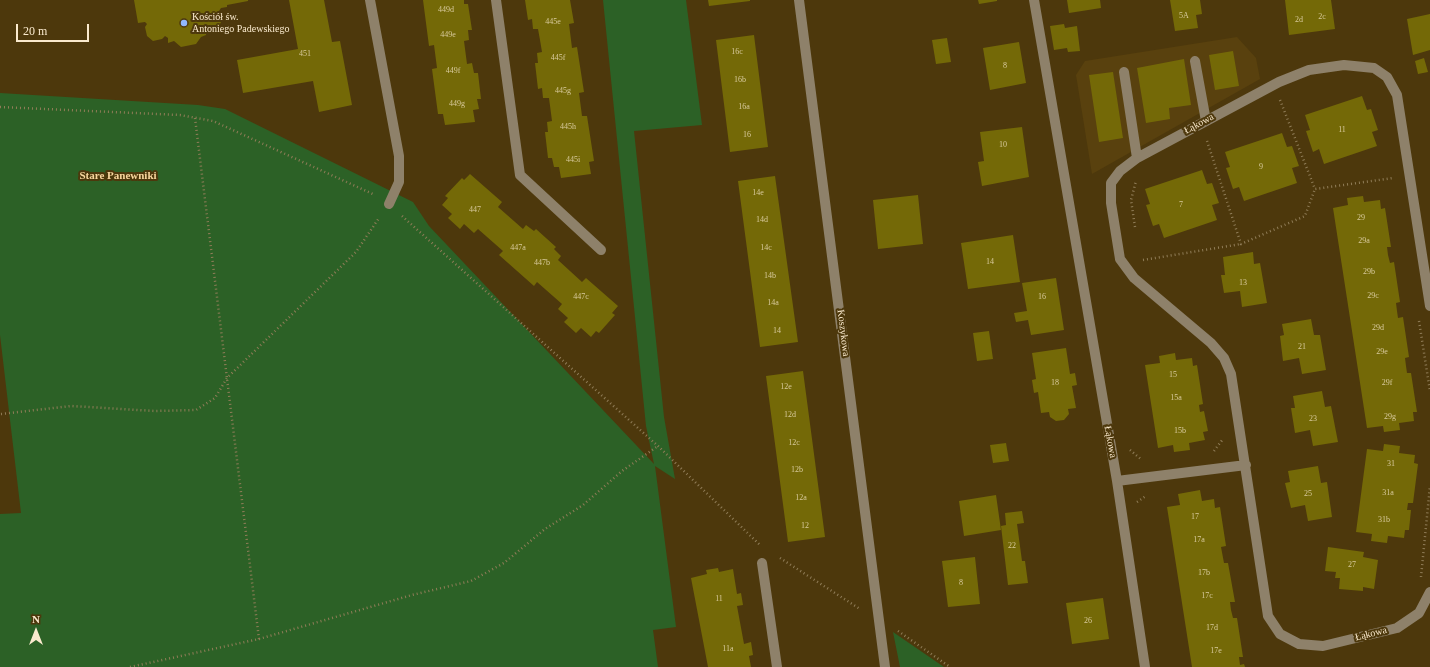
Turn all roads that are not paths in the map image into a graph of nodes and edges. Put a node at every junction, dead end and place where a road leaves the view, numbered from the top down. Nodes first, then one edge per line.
1 (370, 0) edge
2 (496, 0) edge
3 (799, 0) edge
4 (1034, 0) edge
5 (1195, 61) dead end
6 (1124, 72) dead end
7 (1206, 120) junction
8 (1138, 158) junction
9 (389, 204) road end
10 (601, 250) dead end
11 (1430, 306) edge
12 (1246, 465) junction
13 (1117, 481) junction
14 (762, 563) dead end
15 (1430, 592) edge
16 (777, 667) edge
17 (885, 667) edge
18 (1145, 667) edge

1 - 9 street
2 - 10 street
3 - 17 street, Koszykowa
4 - 13 street, Łąkowa
5 - 7 street
6 - 8 street
7 - 8 street, Łąkowa
7 - 11 street, Łąkowa
8 - 12 street, Łąkowa
12 - 13 street
12 - 15 street, Łąkowa
13 - 18 street, Łąkowa
14 - 16 street

